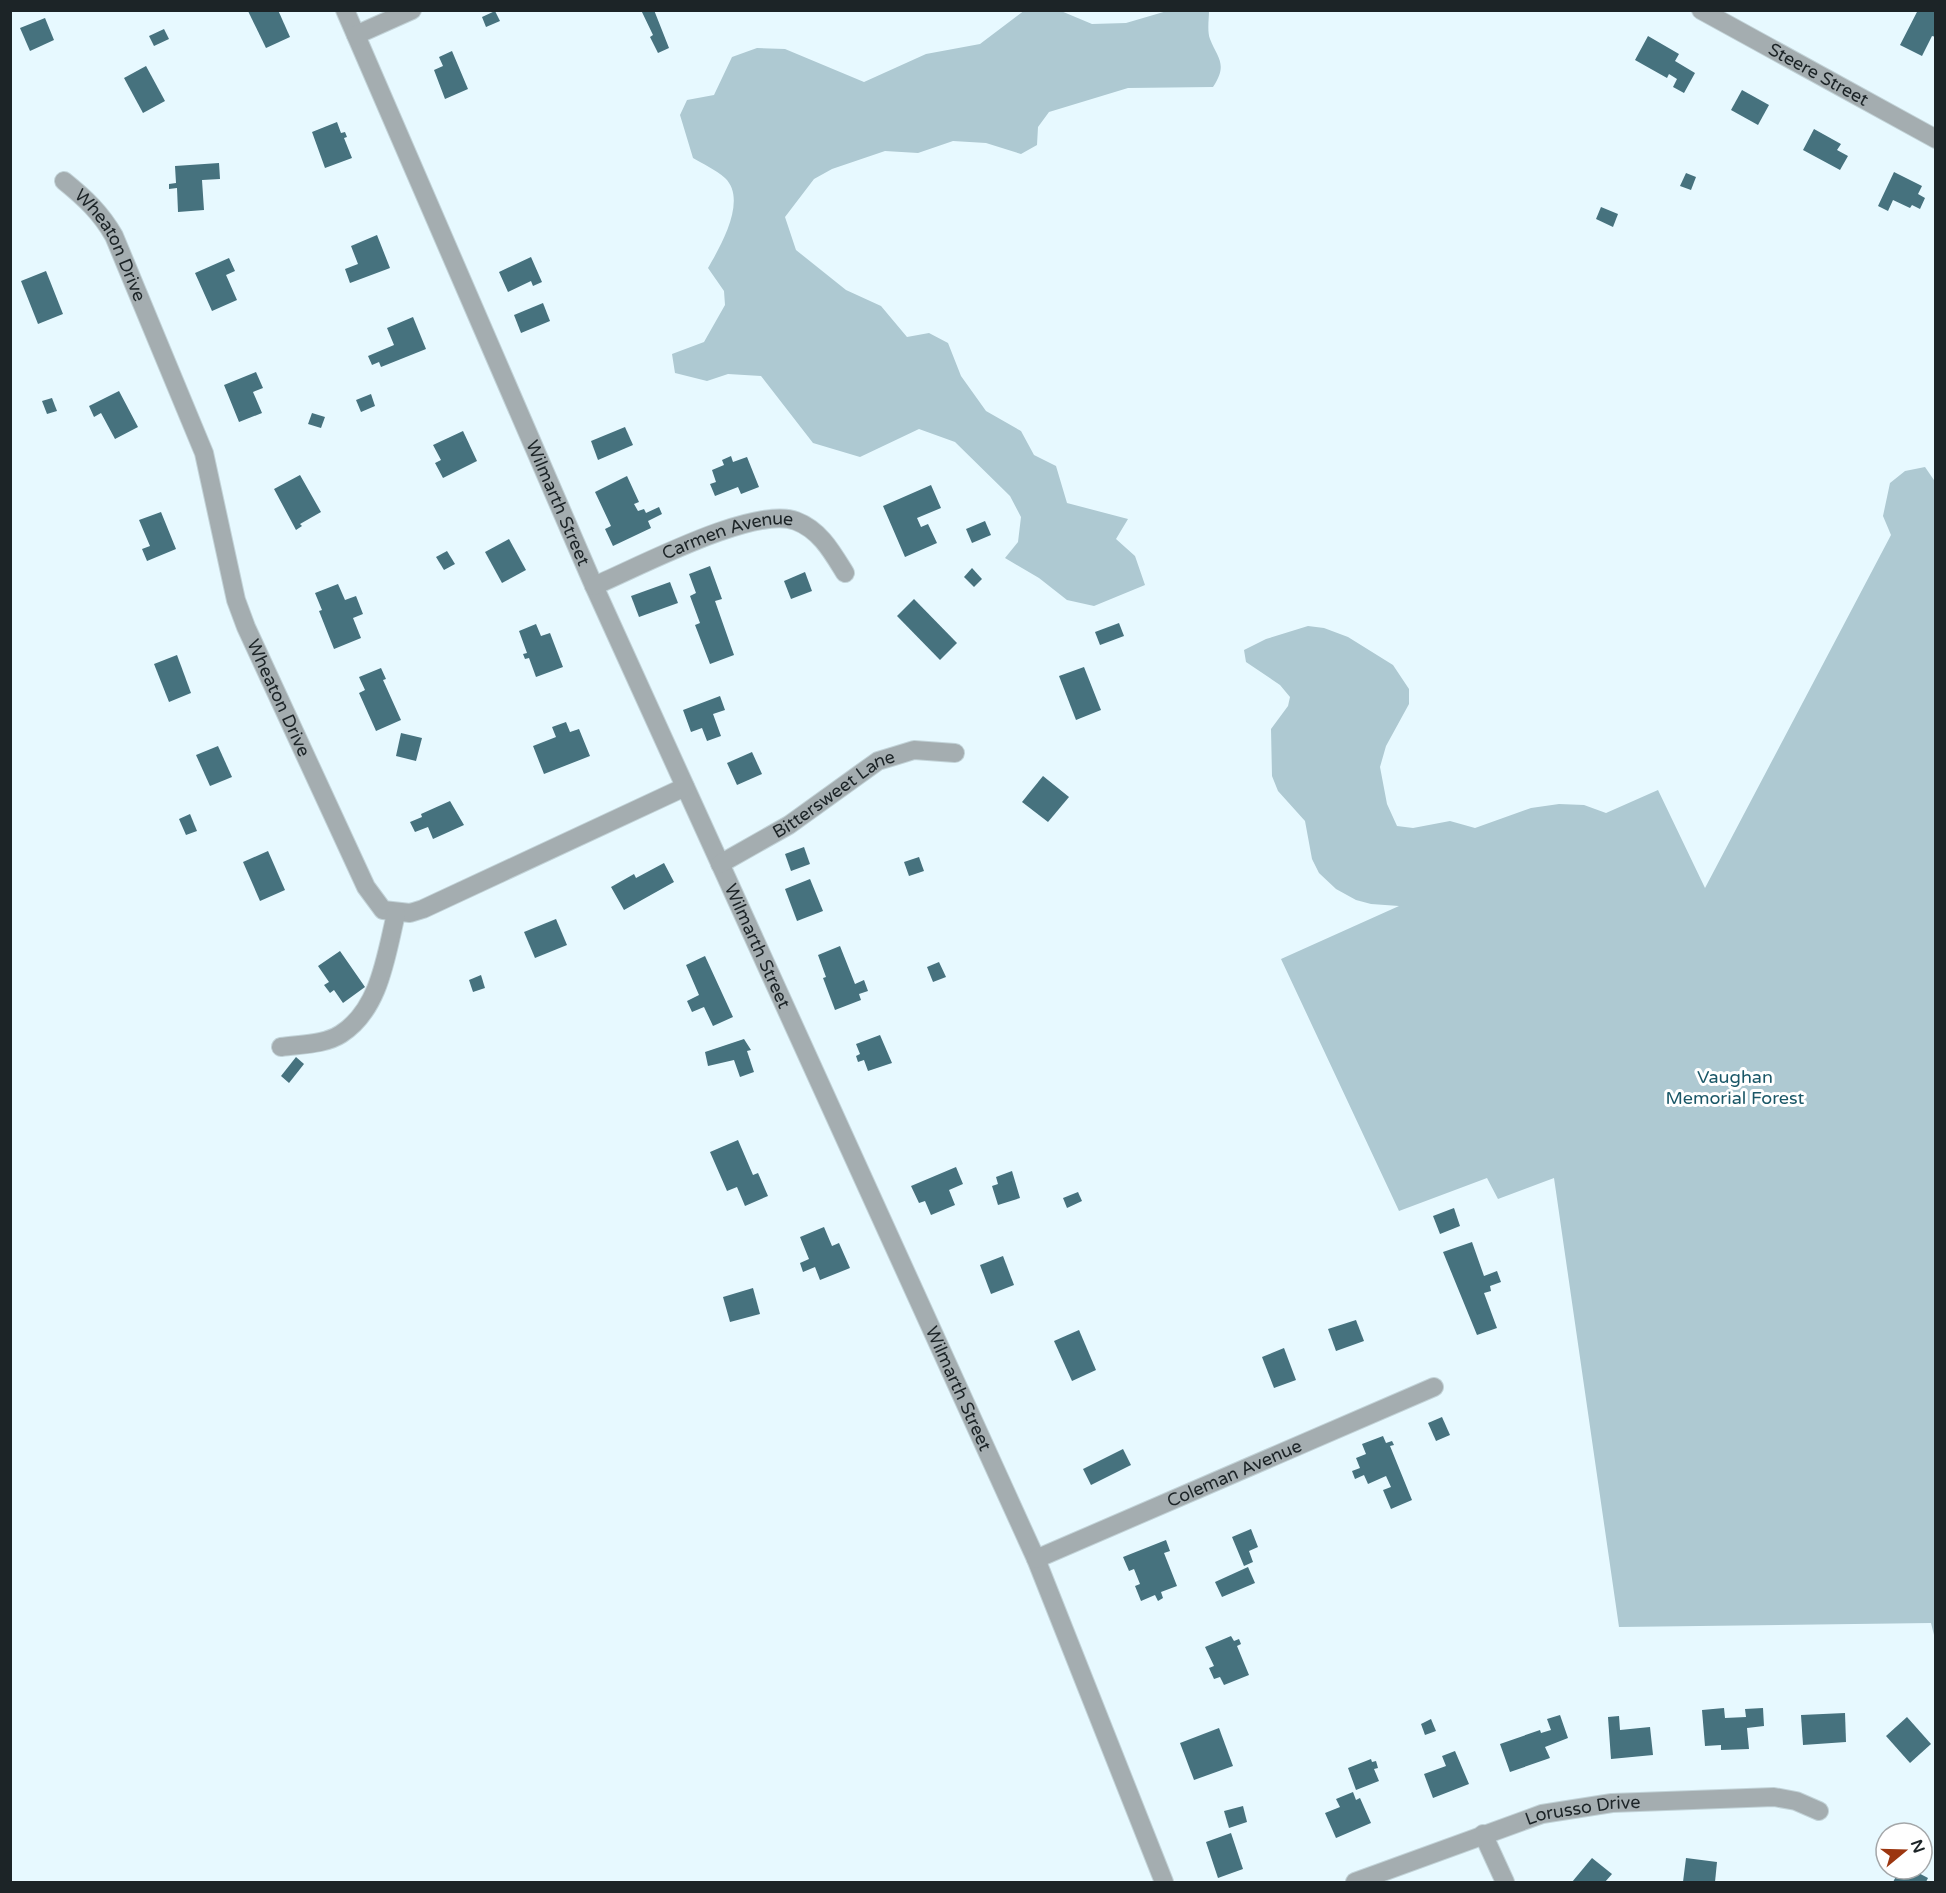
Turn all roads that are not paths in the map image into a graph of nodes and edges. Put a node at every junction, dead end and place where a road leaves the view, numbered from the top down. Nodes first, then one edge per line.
1 (345, 10) edge
2 (412, 10) edge
3 (1701, 10) edge
4 (356, 36) junction
5 (1935, 139) edge
6 (64, 181) dead end
7 (845, 573) dead end
8 (594, 586) junction
9 (955, 753) dead end
10 (685, 787) junction
11 (720, 864) junction
12 (396, 914) junction
13 (281, 1047) dead end
14 (1434, 1387) dead end
15 (1036, 1559) junction
16 (1819, 1811) dead end
17 (1483, 1834) junction
18 (1164, 1882) edge
19 (1355, 1882) edge
20 (1505, 1882) edge

1 - 4 street, Wilmarth Street
2 - 4 street
3 - 5 street, Steere Street
4 - 8 street, Wilmarth Street
6 - 12 street, Wheaton Drive
7 - 8 street, Carmen Avenue
8 - 10 street, Wilmarth Street
9 - 11 street, Bittersweet Lane
10 - 11 street, Wilmarth Street
10 - 12 street
11 - 15 street, Wilmarth Street
12 - 13 street
14 - 15 street, Coleman Avenue
15 - 18 street, Wilmarth Street
16 - 17 street, Lorusso Drive
17 - 19 street, Lorusso Drive
17 - 20 street

